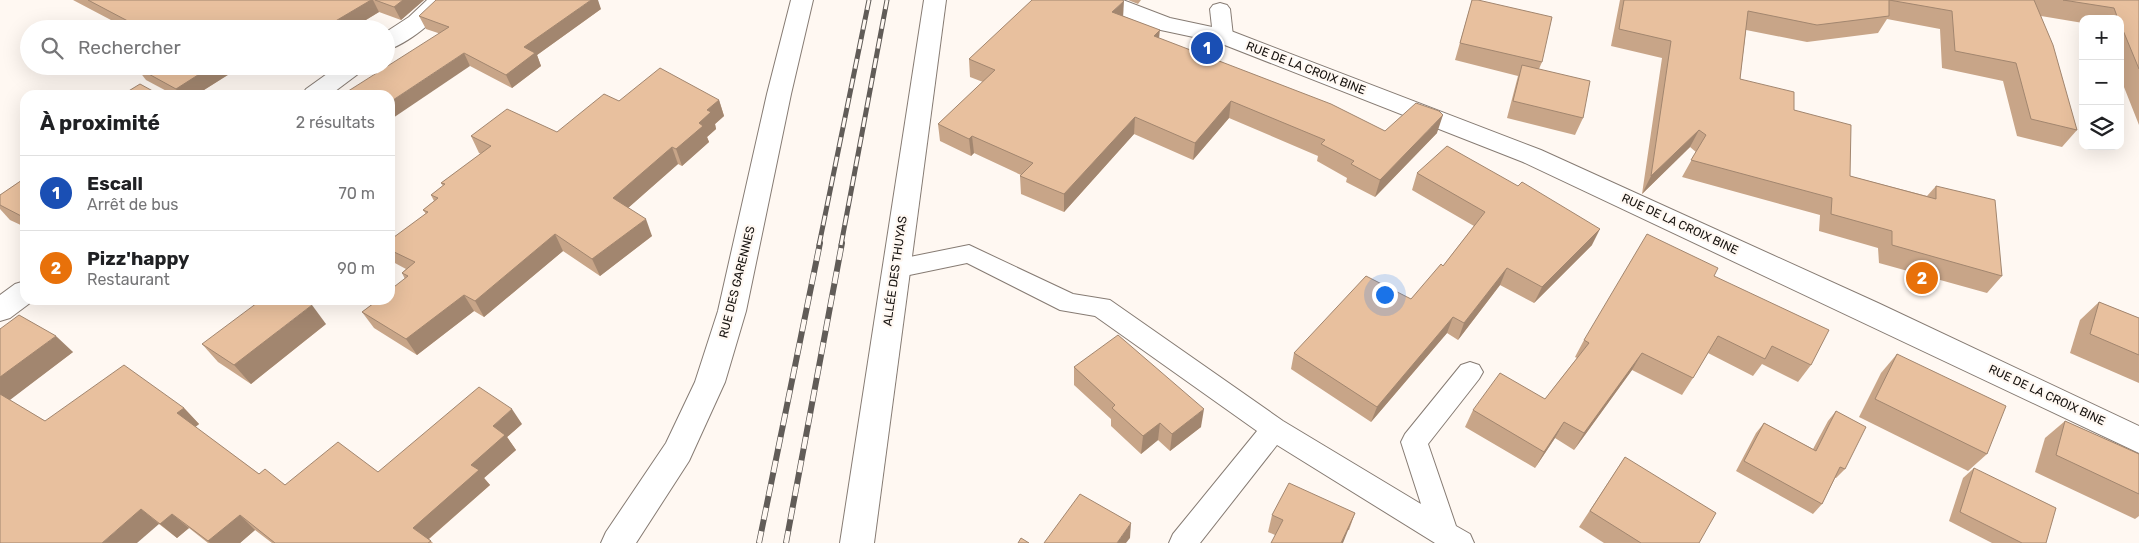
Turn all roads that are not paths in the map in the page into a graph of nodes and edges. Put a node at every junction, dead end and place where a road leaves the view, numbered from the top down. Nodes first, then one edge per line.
1 (440, 0) edge
2 (802, 0) edge
3 (935, 0) edge
4 (1102, 0) edge
5 (1146, 0) edge
6 (1220, 9) dead end
7 (1217, 34) junction
8 (395, 37) edge
9 (342, 75) edge
10 (321, 90) edge
11 (896, 269) junction
12 (20, 296) edge
13 (0, 310) edge
14 (1470, 372) dead end
15 (1274, 429) junction
16 (2139, 440) edge
17 (1453, 539) edge
18 (618, 543) edge
19 (857, 543) edge
20 (1183, 543) edge

1 - 8 street
2 - 18 street, RUE DES GARENNES
3 - 11 street, ALLÉE DES THUYAS
4 - 7 street, RUE DE LA CROIX BINE
5 - 7 street, RUE DE LA CROIX BINE
6 - 7 lane
7 - 16 street, RUE DE LA CROIX BINE
9 - 10 street
11 - 15 lane
11 - 19 street, ALLÉE DES THUYAS
12 - 13 street
14 - 17 lane
15 - 17 lane
15 - 20 lane

